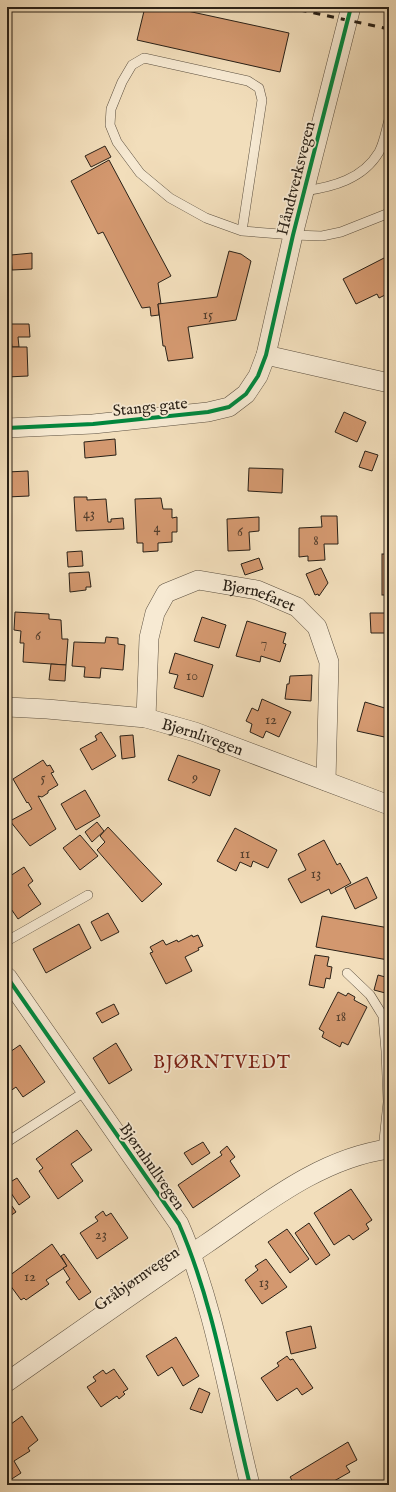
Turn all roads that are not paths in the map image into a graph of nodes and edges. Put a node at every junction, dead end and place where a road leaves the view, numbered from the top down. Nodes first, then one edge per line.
1 (351, 7) edge
2 (389, 120) edge
3 (304, 192) junction
4 (389, 213) edge
5 (242, 231) junction
6 (293, 235) junction
7 (266, 355) junction
8 (389, 383) edge
9 (7, 428) edge
10 (7, 707) edge
11 (146, 718) junction
12 (326, 781) junction
13 (389, 805) edge
14 (88, 895) dead end
15 (7, 941) edge
16 (347, 973) dead end
17 (7, 977) edge
18 (86, 1091) junction
19 (7, 1142) edge
20 (386, 1149) edge
21 (192, 1254) junction
22 (7, 1382) edge
23 (250, 1485) edge

1 - 3 street, Håndtverksvegen
2 - 3 lane
3 - 6 street, Håndtverksvegen
4 - 6 lane
5 - 5 lane
5 - 6 lane
6 - 7 street, Håndtverksvegen
7 - 8 street
7 - 9 street, Stangs gate
10 - 11 street, Bjørnlivegen
11 - 12 street, Bjørnlivegen
11 - 12 street, Bjørnefaret
12 - 13 street, Bjørnlivegen
14 - 15 lane
16 - 20 lane
17 - 18 street, Bjørnhullvegen
18 - 19 lane
18 - 21 street, Bjørnhullvegen
20 - 21 street, Gråbjørnvegen
21 - 22 street, Gråbjørnvegen
21 - 23 street, Bjørnhullvegen

